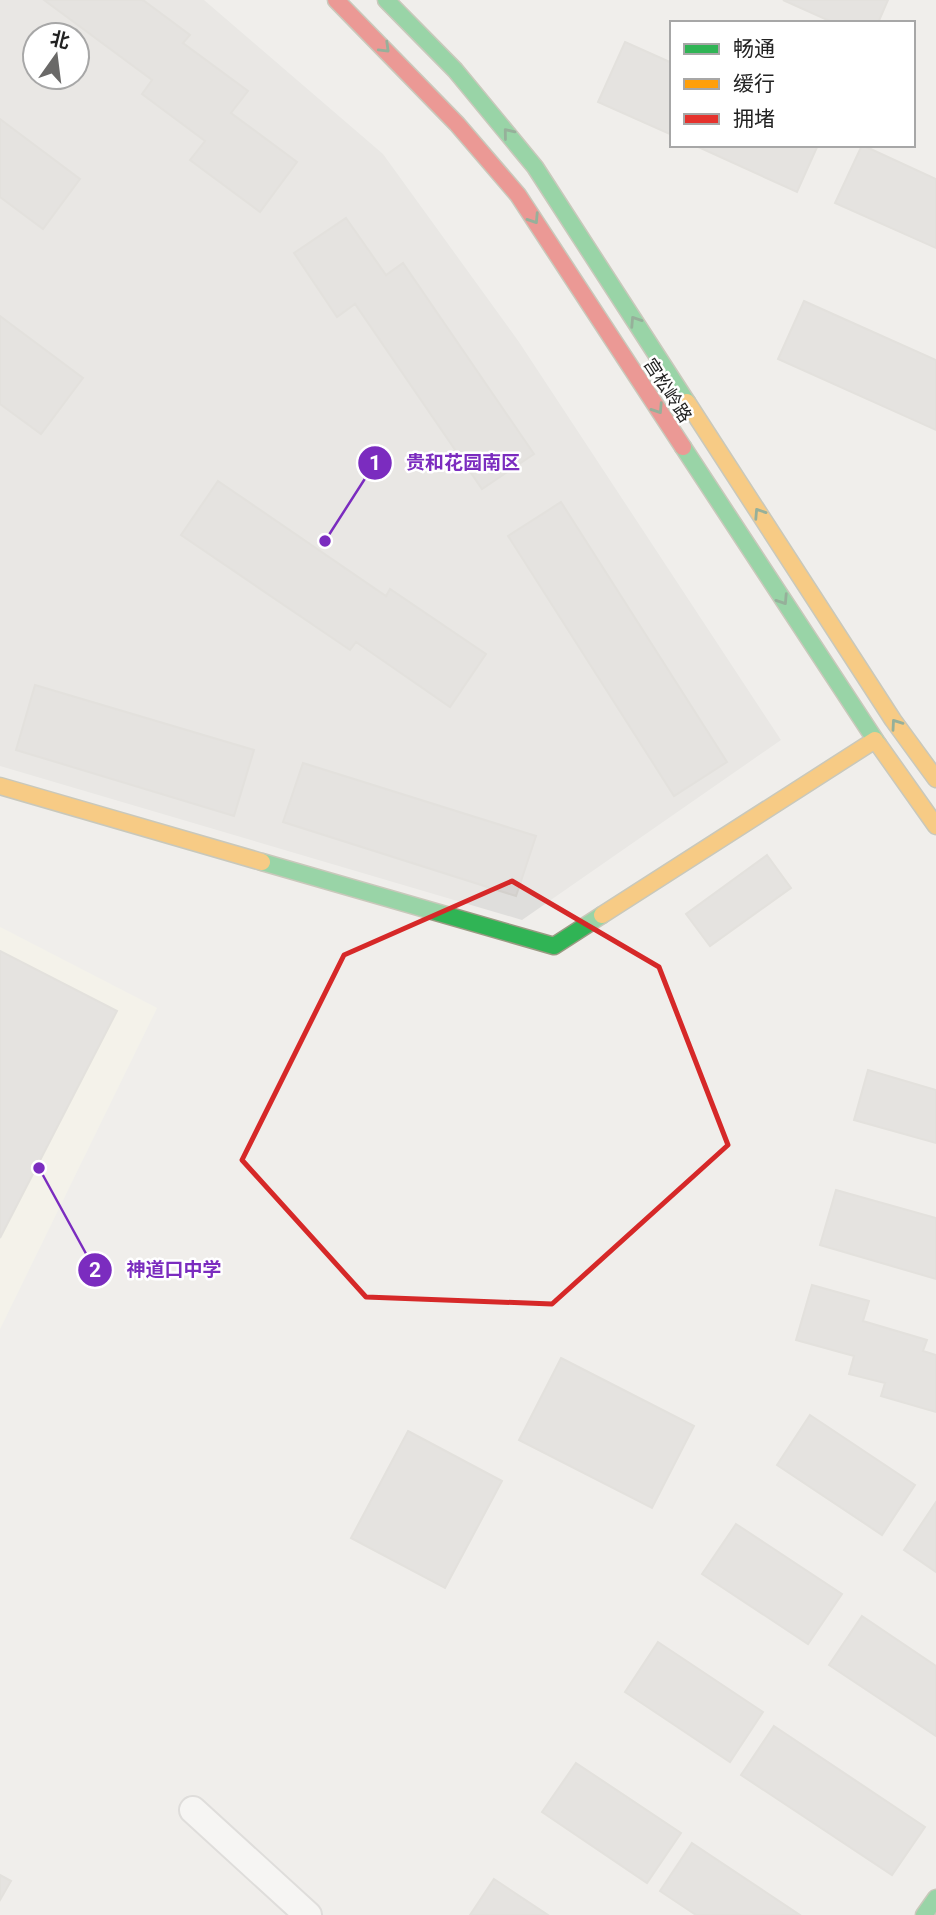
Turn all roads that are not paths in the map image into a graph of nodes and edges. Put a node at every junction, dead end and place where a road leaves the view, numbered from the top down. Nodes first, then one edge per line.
1 (336, 0) edge
2 (386, 0) edge
3 (875, 740) junction
4 (936, 779) edge
5 (0, 786) edge
6 (936, 826) edge
7 (193, 1810) dead end
8 (936, 1898) edge
9 (308, 1915) edge
10 (924, 1915) edge

1 -> 3 main road, 宫松岭路
4 -> 2 main road
3 - 5 main road
3 - 6 main road, 宫松岭路
7 - 9 street
8 - 10 main road

